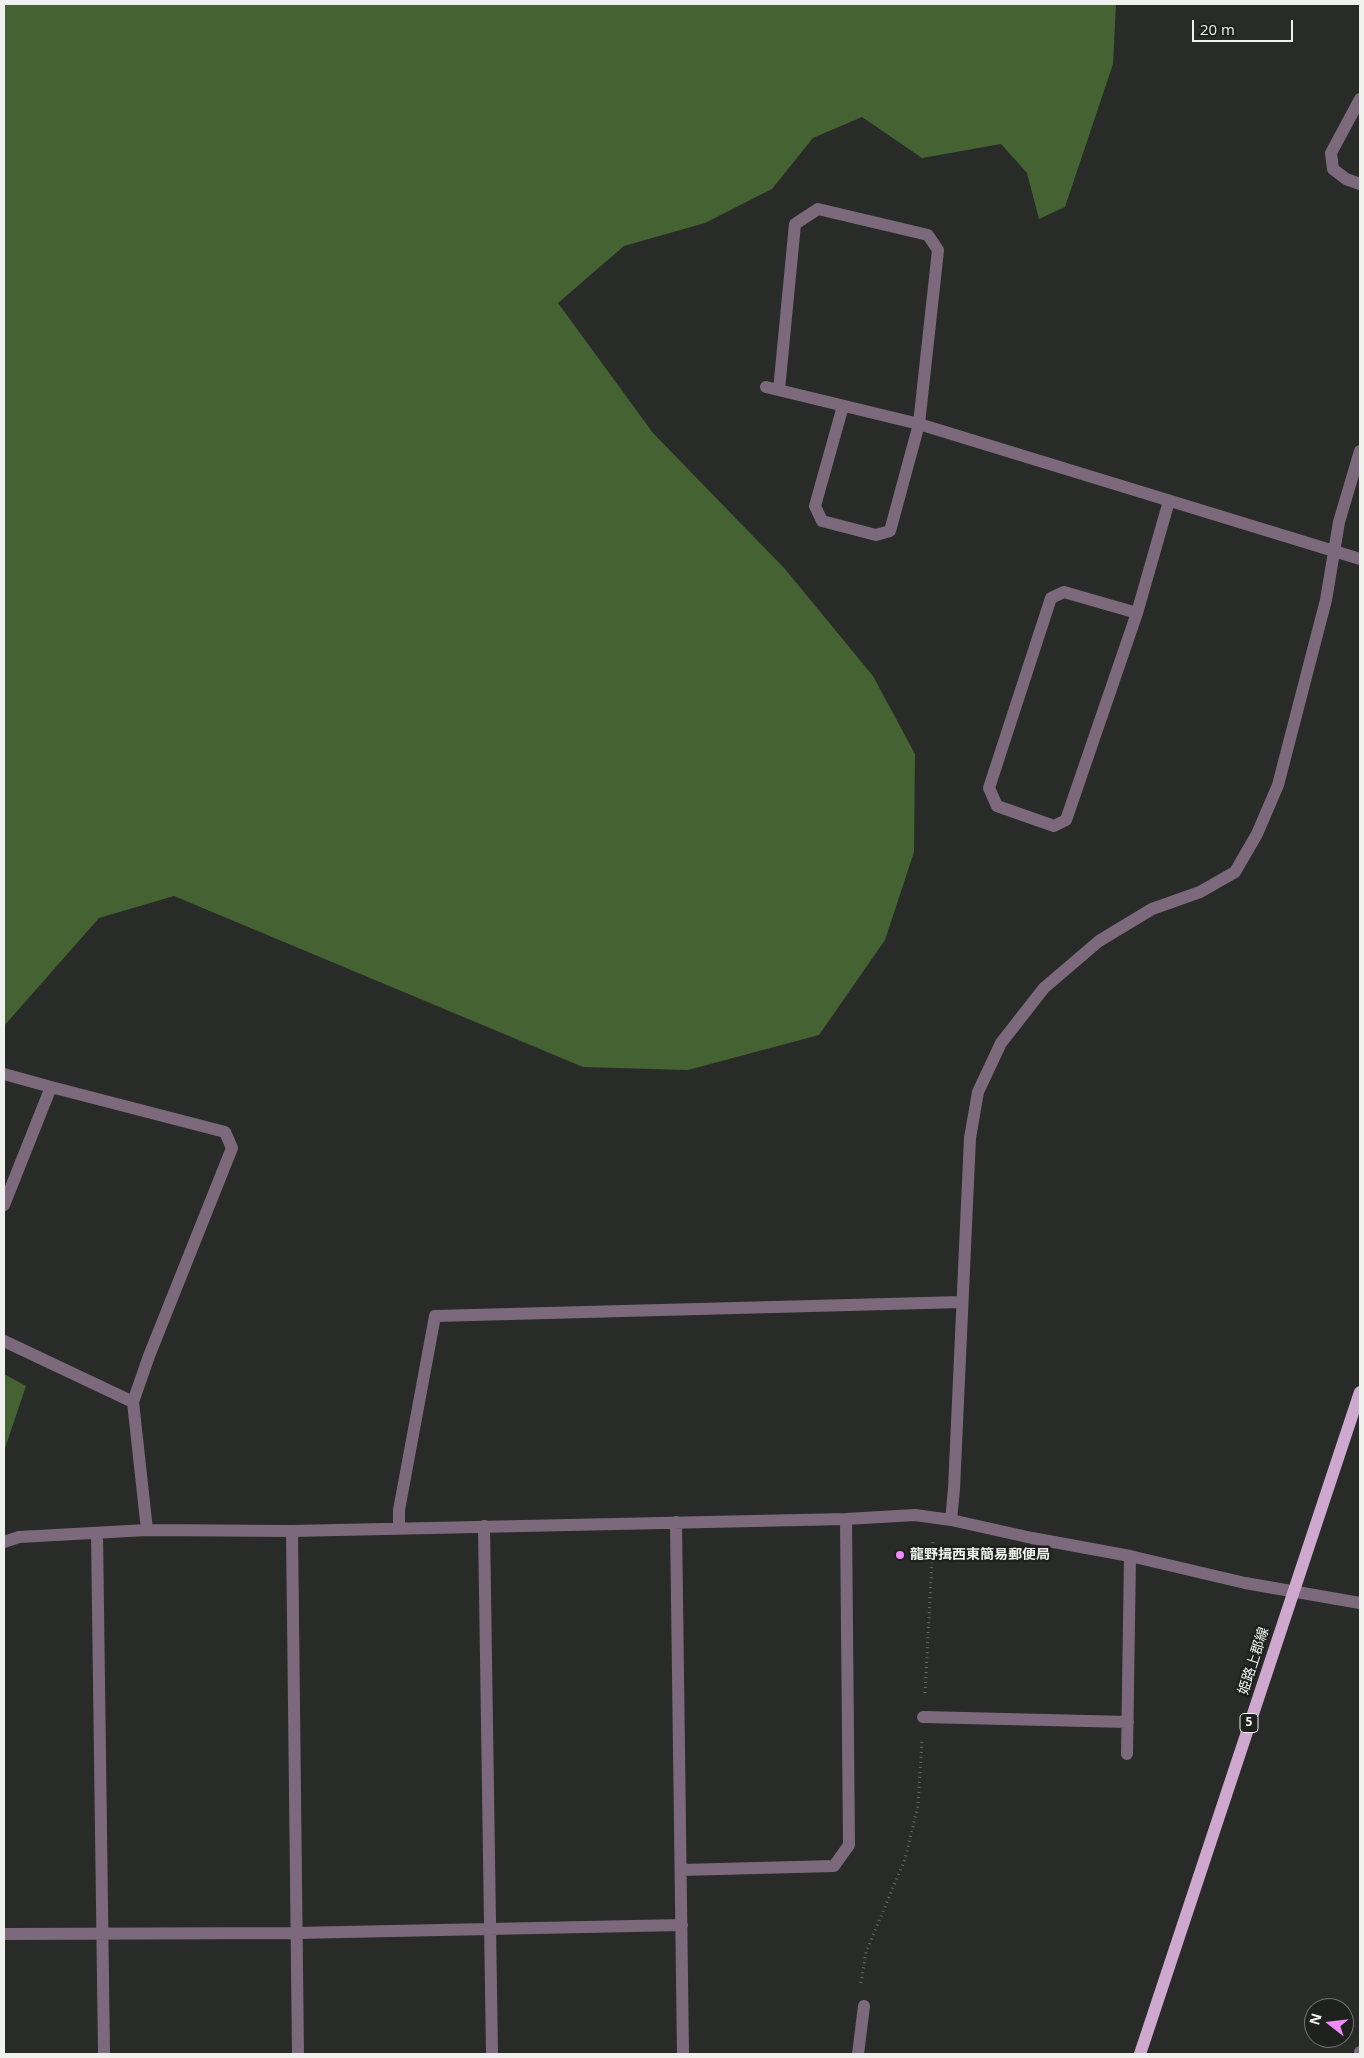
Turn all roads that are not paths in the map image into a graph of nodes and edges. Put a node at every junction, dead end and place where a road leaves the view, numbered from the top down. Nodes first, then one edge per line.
1 (1360, 100) edge
2 (1360, 184) edge
3 (766, 387) dead end
4 (779, 390) junction
5 (843, 406) junction
6 (919, 424) junction
7 (1360, 451) edge
8 (1169, 501) junction
9 (1334, 552) junction
10 (1360, 559) edge
11 (1137, 613) junction
12 (4, 1074) edge
13 (51, 1088) junction
14 (4, 1206) edge
15 (962, 1302) junction
16 (4, 1341) edge
17 (1360, 1392) edge
18 (133, 1402) junction
19 (846, 1519) junction
20 (951, 1520) junction
21 (676, 1522) junction
22 (484, 1526) junction
23 (399, 1528) junction
24 (147, 1530) junction
25 (292, 1531) junction
26 (97, 1533) junction
27 (4, 1542) edge
28 (1130, 1556) junction
29 (1293, 1592) junction
30 (1360, 1603) edge
31 (923, 1717) road end
32 (1128, 1722) junction
33 (1127, 1754) dead end
34 (681, 1870) junction
35 (682, 1926) junction
36 (489, 1928) junction
37 (103, 1933) junction
38 (296, 1933) junction
39 (4, 1934) edge
40 (864, 2006) road end
41 (104, 2054) edge
42 (298, 2054) edge
43 (492, 2054) edge
44 (684, 2054) edge
45 (858, 2054) edge
46 (1140, 2054) edge

1 - 2 street
3 - 4 street
4 - 5 street
4 - 6 street
5 - 6 street
5 - 6 street
6 - 8 street
7 - 9 street
8 - 9 street
8 - 11 street
9 - 10 street
9 - 15 street
11 - 11 street
12 - 13 street
13 - 14 street
13 - 18 street
15 - 20 street
15 - 23 street
16 - 18 street
17 - 29 main road, 姫路上郡線 / 5
18 - 24 street
19 - 20 street
19 - 21 street
19 - 34 street
20 - 28 street
21 - 22 street
21 - 34 street
22 - 23 street
22 - 36 street
23 - 25 street
24 - 25 street
24 - 26 street
25 - 38 street
26 - 27 street
26 - 37 street
28 - 29 street
28 - 32 street
29 - 30 street
29 - 46 main road, 姫路上郡線 / 5
31 - 32 street
32 - 33 street
34 - 35 street
35 - 36 street
35 - 44 street
36 - 38 street
36 - 43 street
37 - 38 street
37 - 39 street
37 - 41 street
38 - 42 street
40 - 45 street

